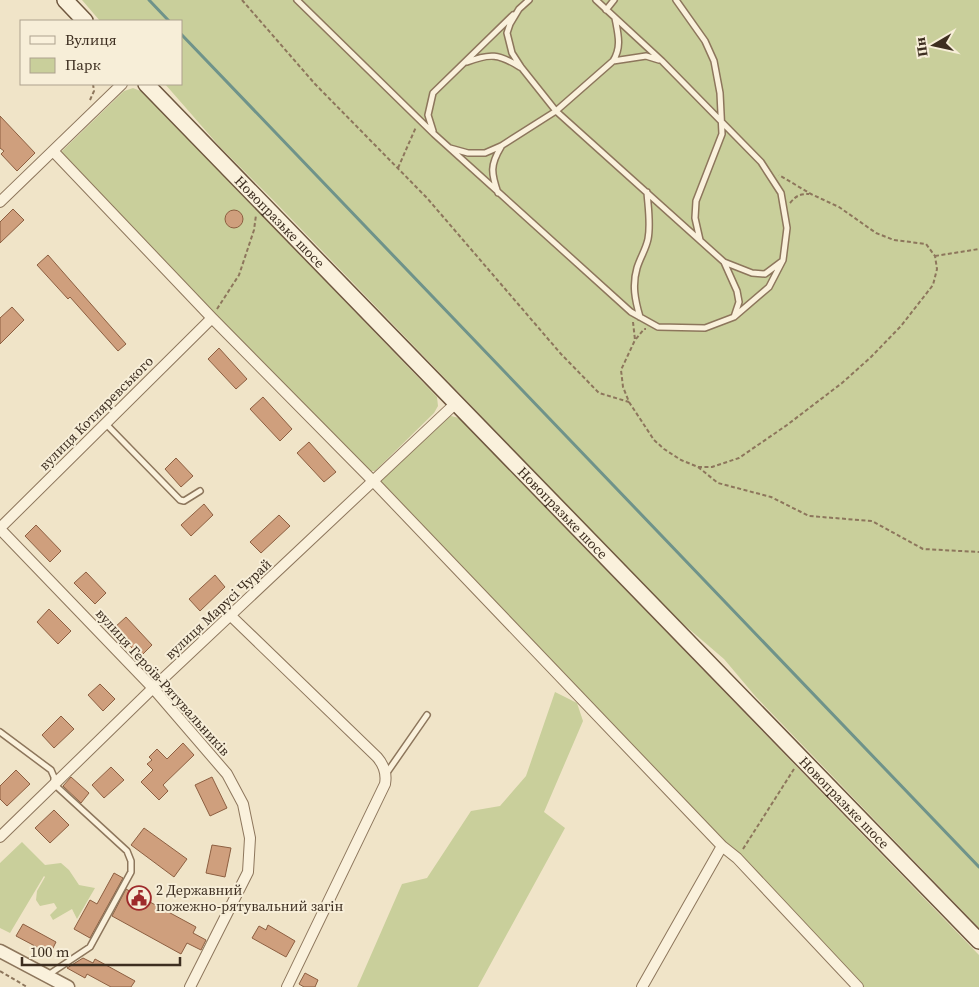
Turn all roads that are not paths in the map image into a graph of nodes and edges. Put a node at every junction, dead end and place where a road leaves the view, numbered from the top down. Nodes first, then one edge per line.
1 (65, 0) edge
2 (297, 0) edge
3 (529, 0) edge
4 (596, 0) edge
5 (614, 0) edge
6 (676, 0) edge
7 (519, 9) junction
8 (606, 10) junction
9 (615, 17) junction
10 (84, 20) edge
11 (613, 61) junction
12 (662, 61) junction
13 (464, 63) junction
14 (521, 67) junction
15 (121, 85) edge
16 (147, 85) edge
17 (556, 111) junction
18 (722, 123) junction
19 (434, 134) junction
20 (501, 146) junction
21 (448, 148) junction
22 (53, 151) junction
23 (647, 192) junction
24 (498, 194) junction
25 (0, 202) edge
26 (700, 240) junction
27 (783, 260) junction
28 (724, 262) junction
29 (640, 317) junction
30 (734, 317) junction
31 (212, 318) junction
32 (456, 404) junction
33 (106, 423) junction
34 (374, 482) junction
35 (200, 491) dead end
36 (0, 529) edge
37 (231, 616) junction
38 (153, 688) junction
39 (427, 715) dead end
40 (0, 732) edge
41 (386, 774) junction
42 (54, 784) junction
43 (0, 837) edge
44 (722, 846) junction
45 (979, 941) edge
46 (0, 950) edge
47 (47, 976) junction
48 (68, 987) edge
49 (190, 987) edge
50 (286, 987) edge
51 (642, 987) edge
52 (858, 987) edge

1 - 10 main road
2 - 19 lane
3 - 7 lane
4 - 8 lane
5 - 8 lane
6 - 18 lane
7 - 13 lane
7 - 14 lane
8 - 9 lane
9 - 11 lane
9 - 12 lane
11 - 12 lane
11 - 17 lane
12 - 18 lane
13 - 14 lane
13 - 19 lane
14 - 17 lane
15 - 22 street
16 - 32 main road, Новопразьке шосе
17 - 20 lane
17 - 23 lane
18 - 26 lane
18 - 27 lane
19 - 21 lane
20 - 21 lane
20 - 24 lane
21 - 24 lane
22 - 25 street
22 - 31 street
23 - 26 lane
23 - 29 lane
24 - 29 lane
26 - 28 lane
27 - 28 lane
27 - 30 lane
28 - 30 lane
29 - 30 lane
31 - 33 street, вулиця Котляревського
31 - 34 street
32 - 34 street, вулиця Марусі Чурай
32 - 45 main road, Новопразьке шосе
33 - 35 lane
33 - 36 street, вулиця Котляревського
34 - 37 street, вулиця Марусі Чурай
34 - 44 street
36 - 38 street, вулиця Героїв-Рятувальників
37 - 38 street, вулиця Марусі Чурай
37 - 41 street
38 - 42 street, вулиця Марусі Чурай
38 - 49 street, вулиця Героїв-Рятувальників
39 - 41 lane
40 - 42 lane
41 - 50 street
42 - 43 street, вулиця Марусі Чурай
42 - 47 lane
44 - 51 street
44 - 52 street
46 - 47 street
47 - 48 street

